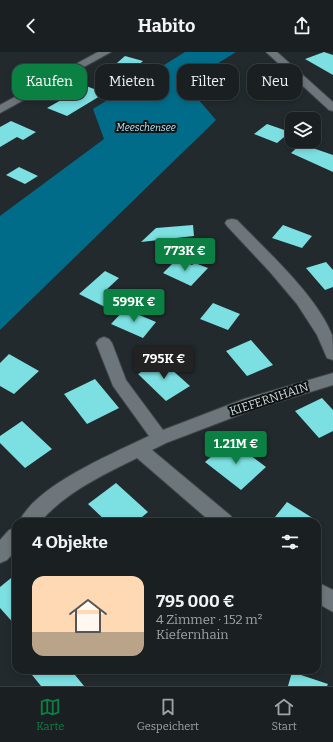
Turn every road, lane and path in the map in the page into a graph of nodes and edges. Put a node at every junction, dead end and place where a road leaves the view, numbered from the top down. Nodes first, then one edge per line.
1 (106, 52) edge
2 (271, 52) edge
3 (333, 108) edge
4 (0, 110) edge
5 (232, 223) dead end
6 (104, 343) dead end
7 (333, 354) edge
8 (333, 379) edge
9 (160, 438) junction
10 (139, 449) junction
11 (32, 518) edge
12 (219, 518) edge
13 (12, 540) edge
14 (0, 554) edge
15 (321, 594) edge
16 (333, 602) edge

1 - 4 street
2 - 3 street
5 - 7 street
6 - 9 street
8 - 9 street, KIEFERNHAIN
9 - 10 street, KIEFERNHAIN
10 - 11 street, KIEFERNHAIN
10 - 12 street
13 - 14 street
15 - 16 street

